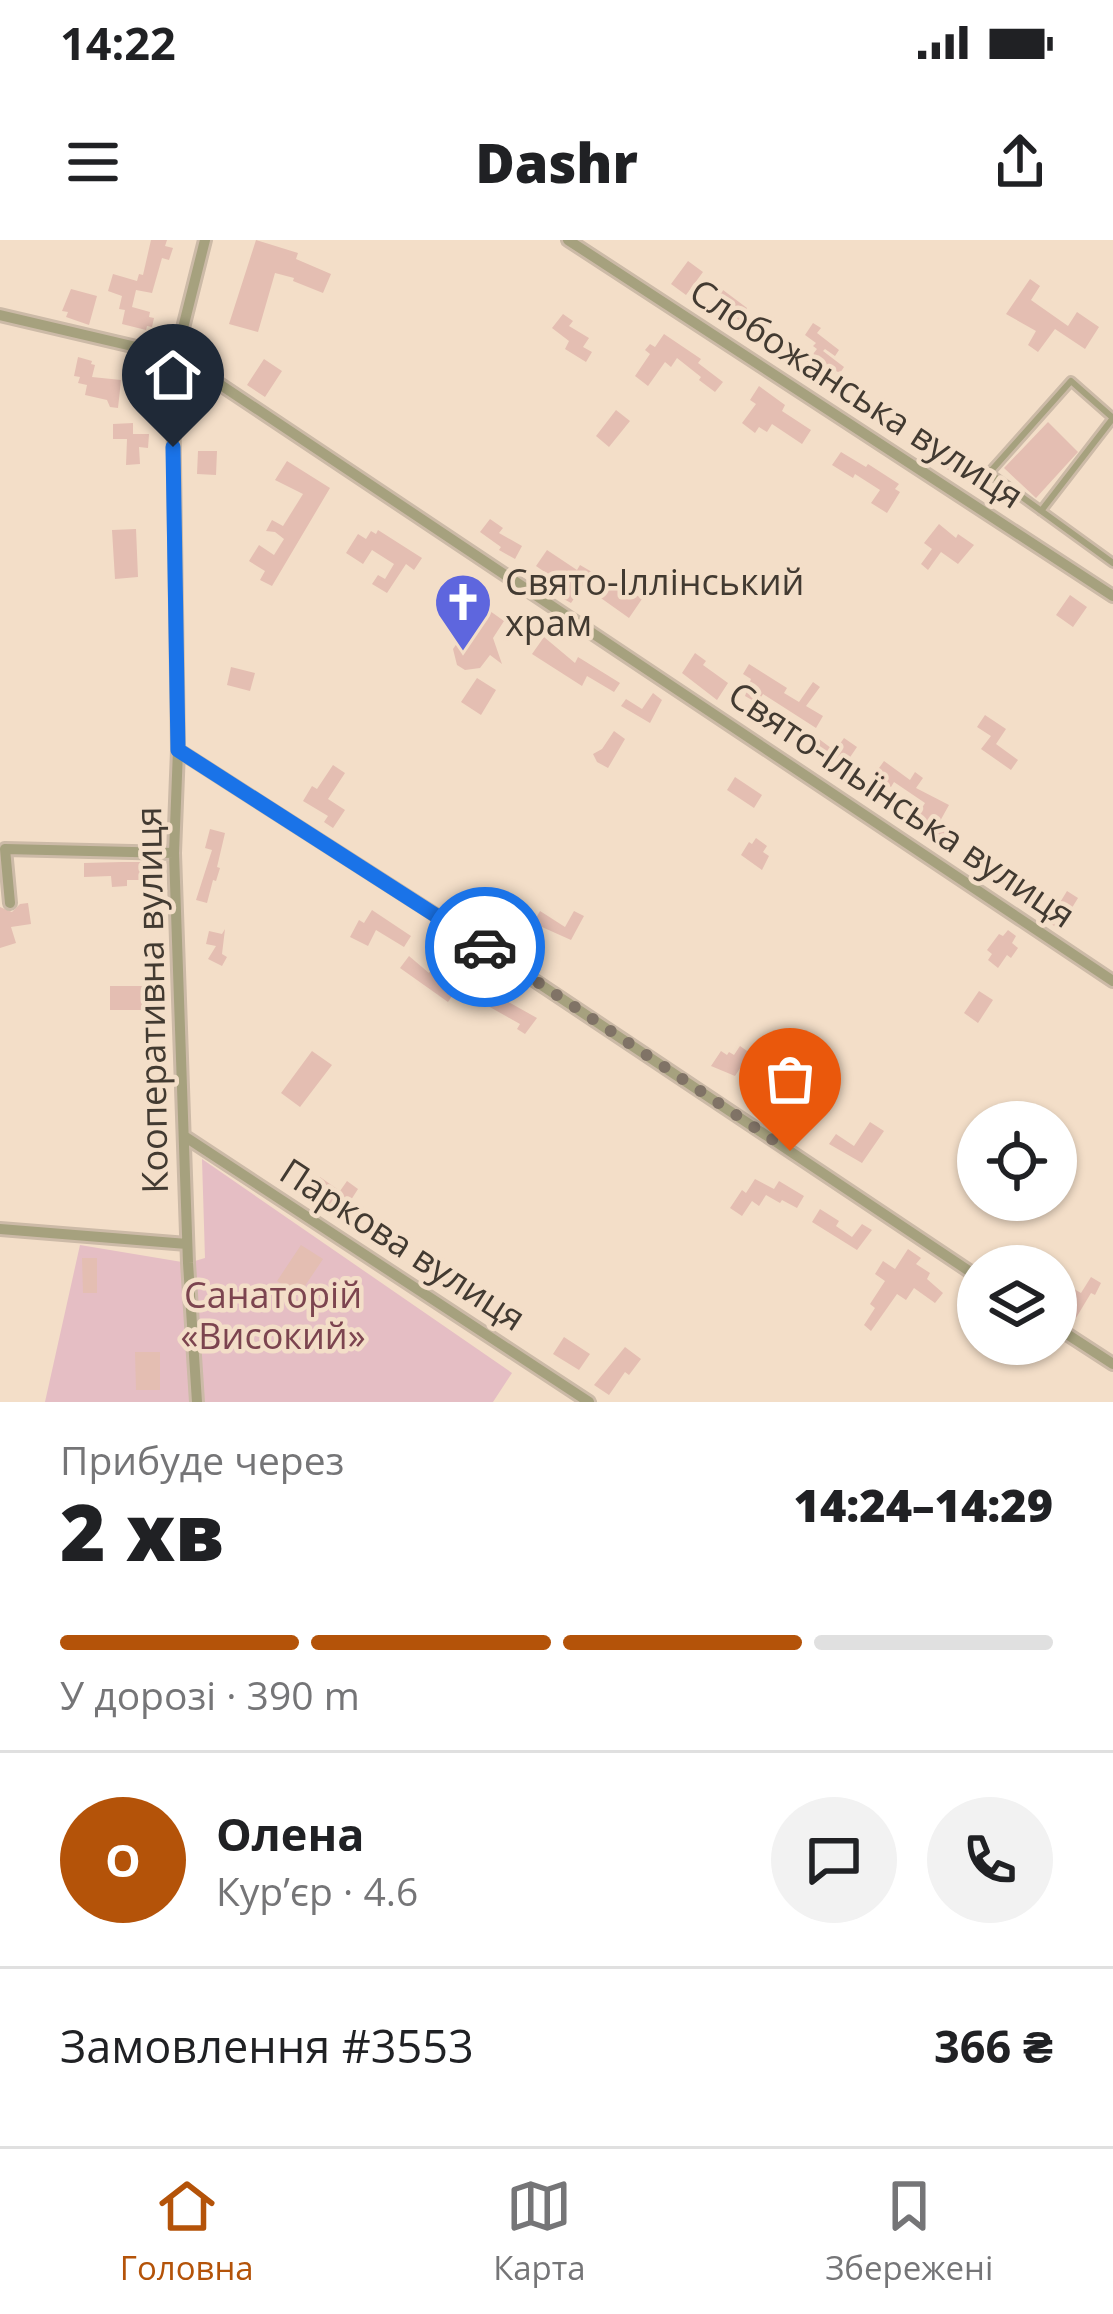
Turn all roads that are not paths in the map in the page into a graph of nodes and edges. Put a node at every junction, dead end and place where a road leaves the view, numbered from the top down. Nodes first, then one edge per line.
1 (205, 240) edge
2 (568, 240) edge
3 (0, 315) edge
4 (179, 357) junction
5 (1041, 511) junction
6 (1113, 562) edge
7 (1113, 596) edge
8 (178, 750) junction
9 (174, 854) junction
10 (10, 903) dead end
11 (1113, 981) edge
12 (184, 1136) junction
13 (0, 1229) edge
14 (187, 1244) junction
15 (957, 1263) edge
16 (1077, 1341) edge
17 (1113, 1364) edge
18 (197, 1402) edge
19 (589, 1402) edge

1 - 4 street, Кооперативна вулиця
2 - 7 street, Слобожанська вулиця
3 - 4 street
4 - 8 street, Кооперативна вулиця
4 - 11 street, Свято-Ільїнська вулиця
5 - 5 lane
5 - 6 lane
8 - 9 street, Кооперативна вулиця
8 - 15 street
9 - 10 street
9 - 12 street, Кооперативна вулиця
12 - 14 street, Кооперативна вулиця
12 - 19 street, Паркова вулиця
13 - 14 street
14 - 18 street, Кооперативна вулиця
16 - 17 street

